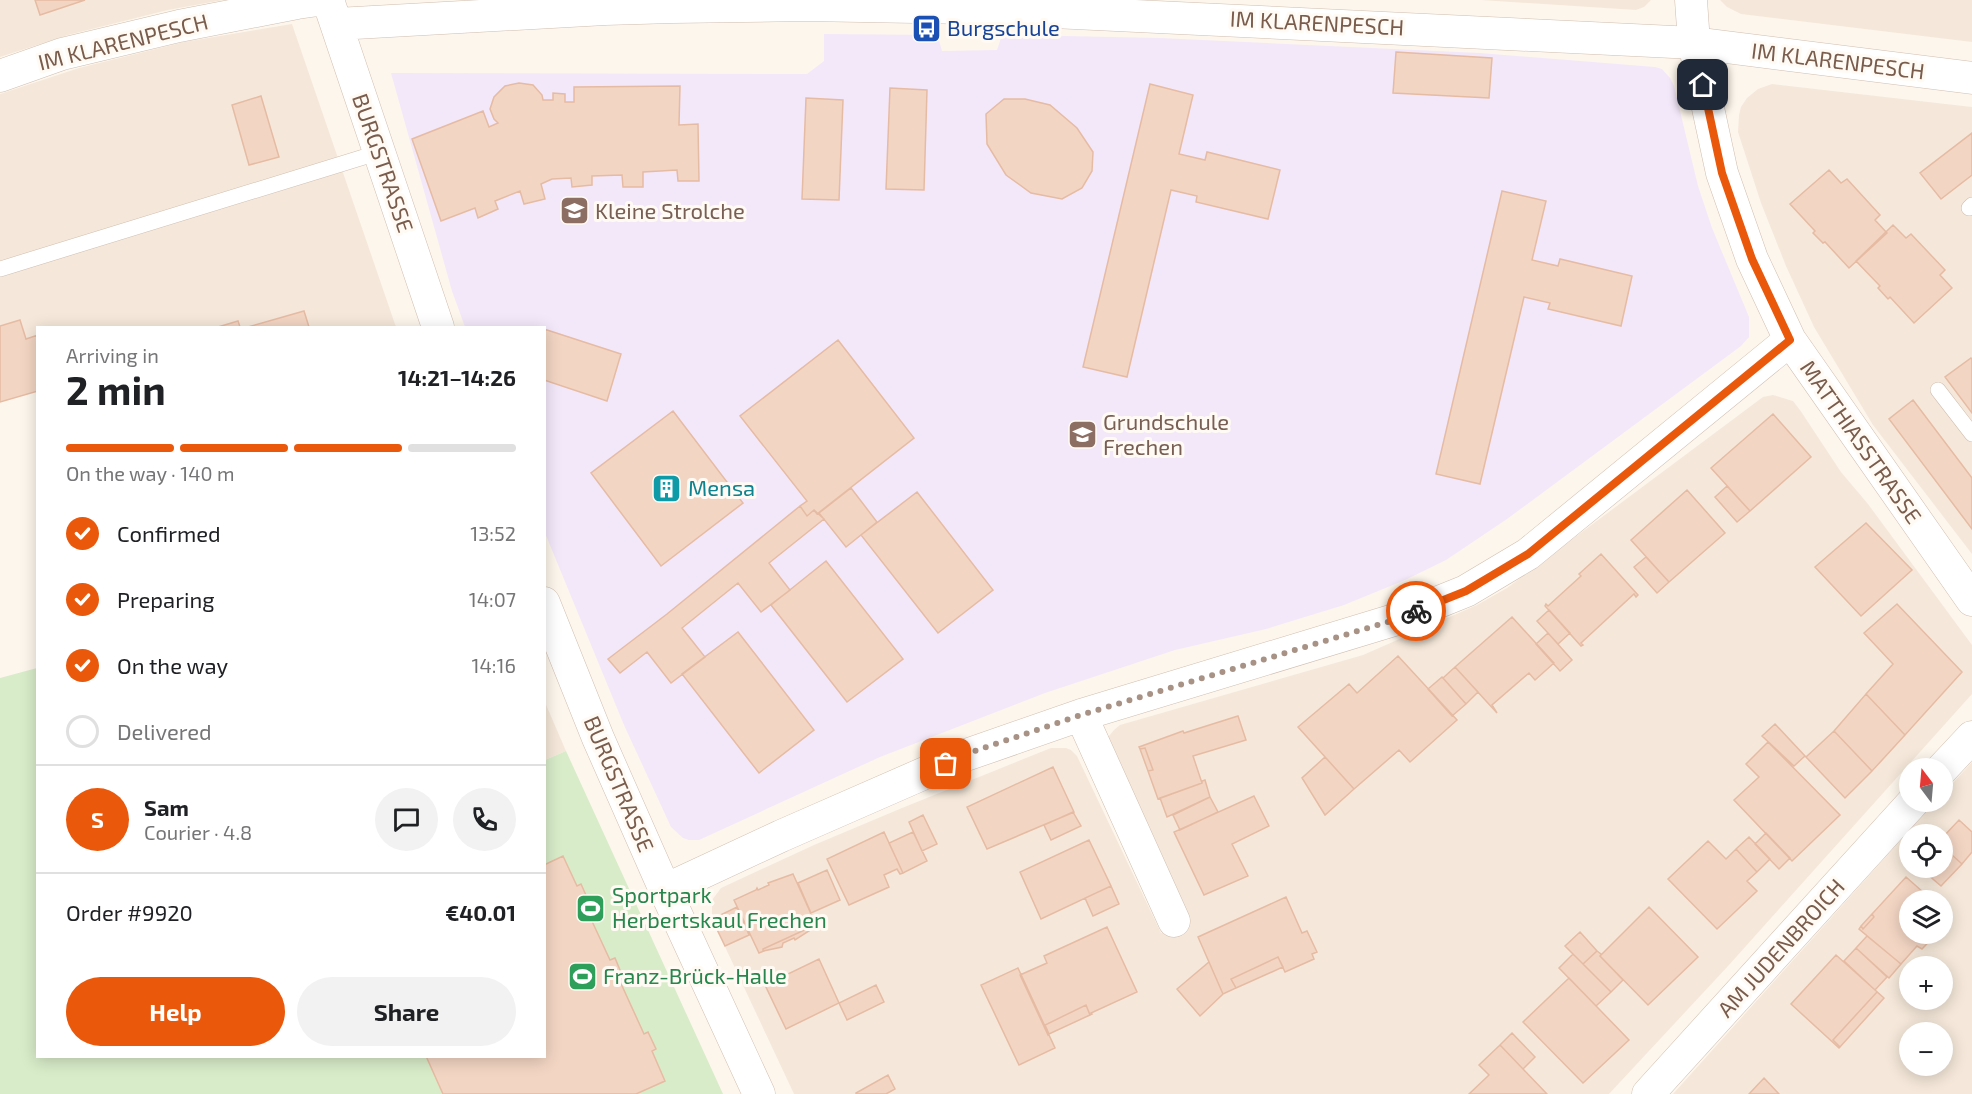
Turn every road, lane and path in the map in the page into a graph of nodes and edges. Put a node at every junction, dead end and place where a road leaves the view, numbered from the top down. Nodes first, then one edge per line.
1 (1691, 0) edge
2 (806, 2) edge
3 (673, 3) edge
4 (328, 8) edge
5 (1694, 43) junction
6 (0, 76) edge
7 (1972, 78) edge
8 (380, 153) junction
9 (0, 268) edge
10 (438, 326) edge
11 (1790, 340) junction
12 (1938, 390) dead end
13 (1972, 434) edge
14 (1972, 600) edge
15 (546, 608) edge
16 (1081, 715) junction
17 (1972, 737) edge
18 (1952, 758) edge
19 (1904, 812) edge
20 (665, 890) junction
21 (1174, 921) dead end
22 (759, 1094) edge
23 (1648, 1094) edge

1 - 5 street, MATTHIASSTRASSE
2 - 3 street, IM KLARENPESCH
2 - 5 street, IM KLARENPESCH
3 - 4 street, IM KLARENPESCH
4 - 6 street, IM KLARENPESCH
4 - 8 street, BURGSTRASSE
5 - 7 street, IM KLARENPESCH
5 - 11 street, MATTHIASSTRASSE
8 - 9 lane
8 - 10 street, BURGSTRASSE
11 - 14 street, MATTHIASSTRASSE
11 - 16 street
12 - 13 lane
15 - 20 street, BURGSTRASSE
16 - 20 street
16 - 21 street
17 - 18 street
19 - 23 street, AM JUDENBROICH
20 - 22 street, BURGSTRASSE

